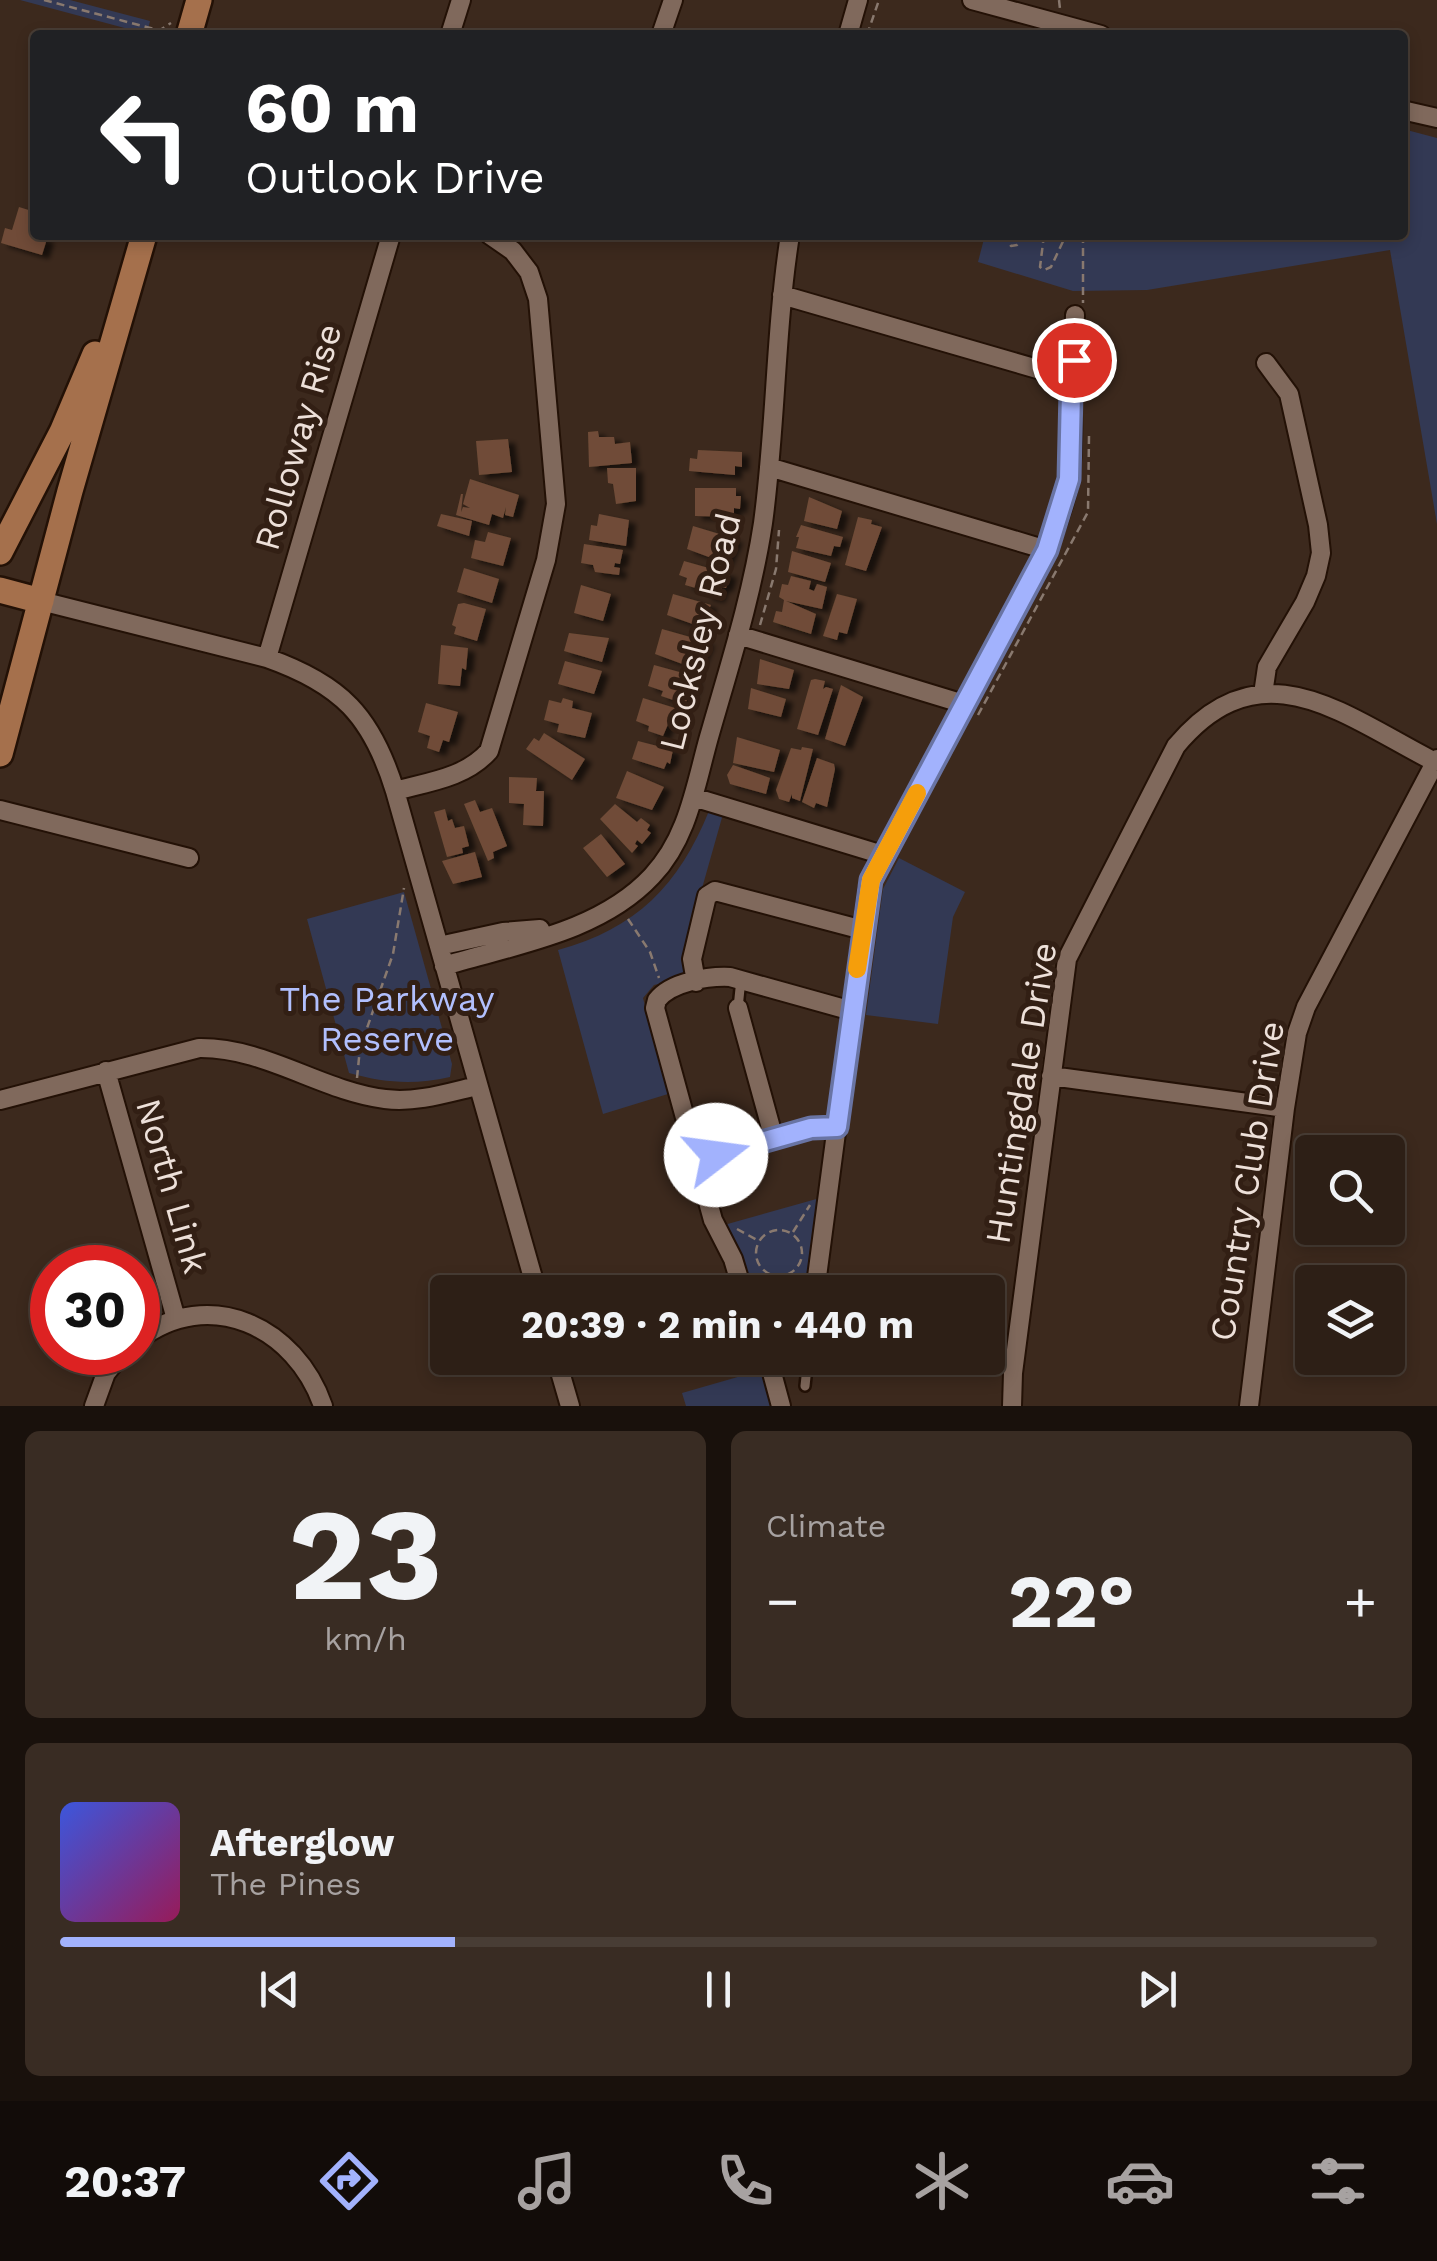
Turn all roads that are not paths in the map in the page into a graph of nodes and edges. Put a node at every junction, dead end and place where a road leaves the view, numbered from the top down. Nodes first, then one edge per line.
1 (199, 0) edge
2 (214, 0) edge
3 (461, 0) edge
4 (673, 0) edge
5 (858, 0) edge
6 (972, 0) edge
7 (1032, 27) edge
8 (191, 30) edge
9 (192, 30) edge
10 (452, 30) edge
11 (663, 30) edge
12 (849, 30) edge
13 (1058, 30) edge
14 (1408, 118) edge
15 (1437, 118) edge
16 (131, 240) edge
17 (143, 240) edge
18 (391, 240) edge
19 (497, 240) edge
20 (789, 240) edge
21 (782, 295) junction
22 (1075, 315) dead end
23 (1266, 363) dead end
24 (1064, 377) junction
25 (770, 467) junction
26 (1047, 550) junction
27 (0, 552) edge
28 (0, 590) edge
29 (41, 601) junction
30 (747, 638) junction
31 (268, 658) junction
32 (1263, 694) junction
33 (964, 704) junction
34 (4, 721) edge
35 (0, 754) edge
36 (1436, 760) edge
37 (395, 791) junction
38 (693, 797) junction
39 (0, 810) edge
40 (883, 855) junction
41 (189, 858) dead end
42 (570, 928) junction
43 (863, 930) junction
44 (438, 946) junction
45 (444, 966) junction
46 (741, 979) junction
47 (696, 982) junction
48 (738, 1008) joint
49 (852, 1011) junction
50 (106, 1071) junction
51 (1051, 1076) junction
52 (477, 1086) junction
53 (0, 1100) edge
54 (1284, 1108) junction
55 (837, 1127) junction
56 (811, 1128) joint
57 (774, 1139) junction
58 (716, 1155) joint
59 (696, 1161) junction
60 (532, 1275) edge
61 (737, 1275) edge
62 (817, 1275) edge
63 (176, 1318) junction
64 (160, 1327) edge
65 (105, 1375) edge
66 (561, 1375) edge
67 (773, 1375) edge
68 (806, 1375) edge
69 (804, 1386) dead end
70 (94, 1406) edge
71 (323, 1406) edge
72 (570, 1406) edge
73 (782, 1406) edge
74 (1012, 1406) edge
75 (1249, 1406) edge

1 - 8 main road
2 - 9 main road
3 - 10 street
4 - 11 street
5 - 12 street
6 - 7 street
7 - 13 street
14 - 15 street
16 - 27 main road
17 - 29 main road
18 - 31 street, Rolloway Rise
19 - 37 street
20 - 21 street, Locksley Road
21 - 24 street
21 - 25 street, Locksley Road
22 - 24 street
23 - 32 street
24 - 26 street
25 - 26 street
25 - 30 street, Locksley Road
26 - 33 street
28 - 29 main road
29 - 31 street
29 - 34 main road
30 - 33 street
30 - 38 street, Locksley Road
31 - 37 street
32 - 36 street, Huntingdale Drive
32 - 51 street, Huntingdale Drive
33 - 40 street
34 - 35 main road
36 - 54 street, Country Club Drive
37 - 44 street
38 - 40 street
38 - 42 street, Locksley Road
39 - 41 street
40 - 43 street
42 - 44 street, Locksley Road
42 - 45 street, Locksley Road
43 - 47 street
43 - 49 street
44 - 45 street
45 - 52 street
46 - 47 street
46 - 48 lane
46 - 49 street
47 - 59 street
48 - 57 street
49 - 55 street
50 - 52 street
50 - 53 street
50 - 63 street, North Link
51 - 54 street
51 - 74 street, Huntingdale Drive
52 - 60 street
54 - 75 street, Country Club Drive
55 - 56 lane
55 - 62 street
56 - 57 street
57 - 58 street
58 - 59 lane
59 - 61 street
63 - 64 street
63 - 71 street
65 - 70 street
66 - 72 street
67 - 73 street
68 - 69 lane

